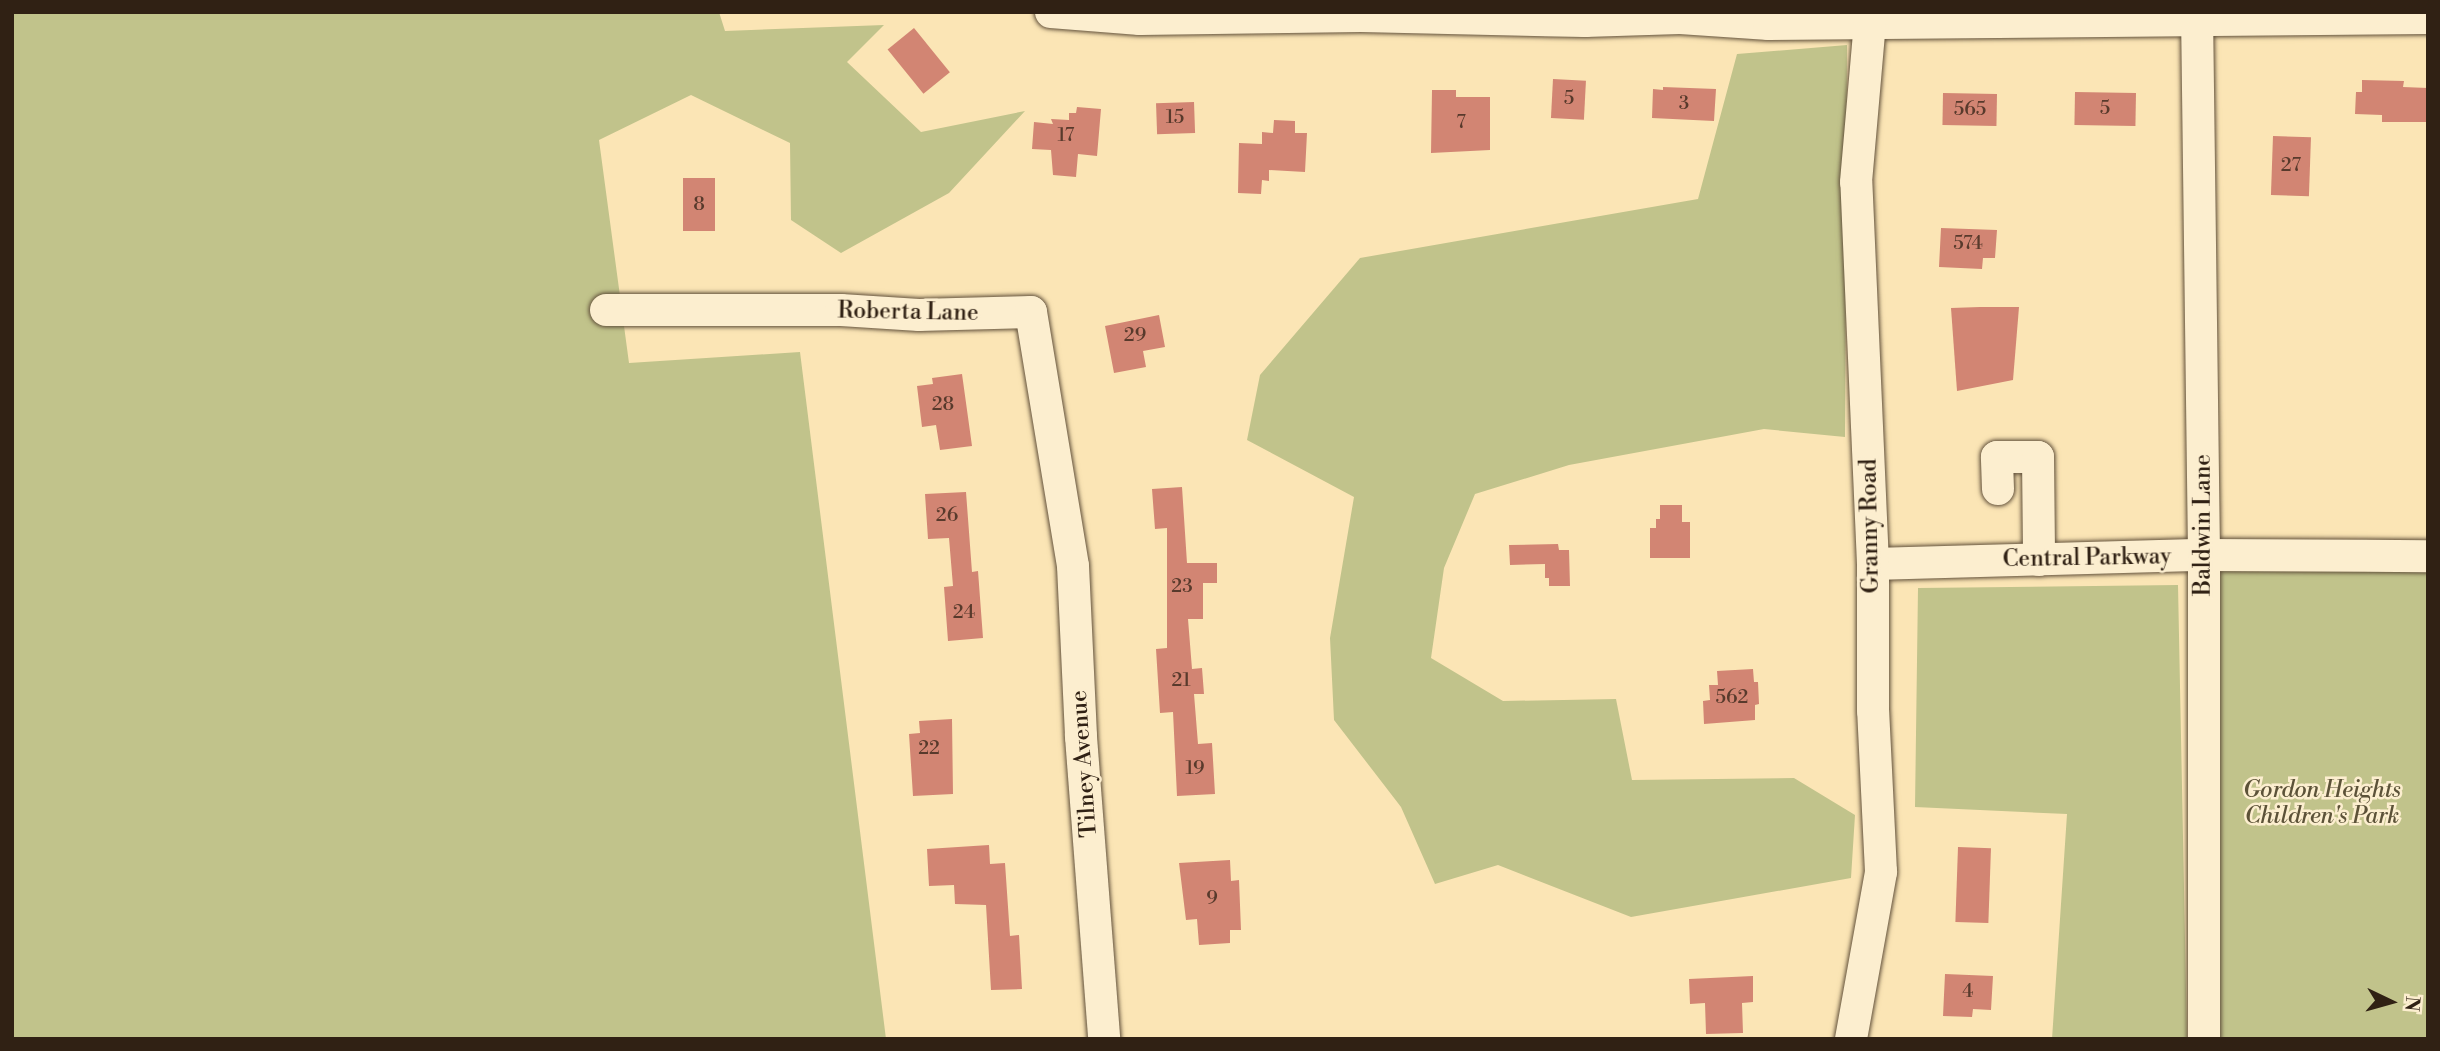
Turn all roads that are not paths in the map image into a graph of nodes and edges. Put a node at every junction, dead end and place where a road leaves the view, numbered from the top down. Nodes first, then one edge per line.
1 (1066, 14) edge
2 (2197, 16) edge
3 (1870, 18) edge
4 (2428, 18) edge
5 (606, 310) dead end
6 (1998, 489) dead end
7 (1059, 490) joint
8 (2204, 555) junction
9 (2428, 556) edge
10 (2039, 559) junction
11 (1873, 564) junction
12 (1104, 1039) edge
13 (1851, 1039) edge
14 (2204, 1039) edge

1 - 3 street
2 - 3 street
2 - 4 street
2 - 8 street, Baldwin Lane
3 - 11 street, Granny Road
5 - 7 street, Roberta Lane
6 - 10 street
7 - 12 street, Tilney Avenue
8 - 9 street, Central Parkway
8 - 10 street, Central Parkway
8 - 14 street, Baldwin Lane
10 - 11 street, Central Parkway
11 - 13 street, Granny Road

